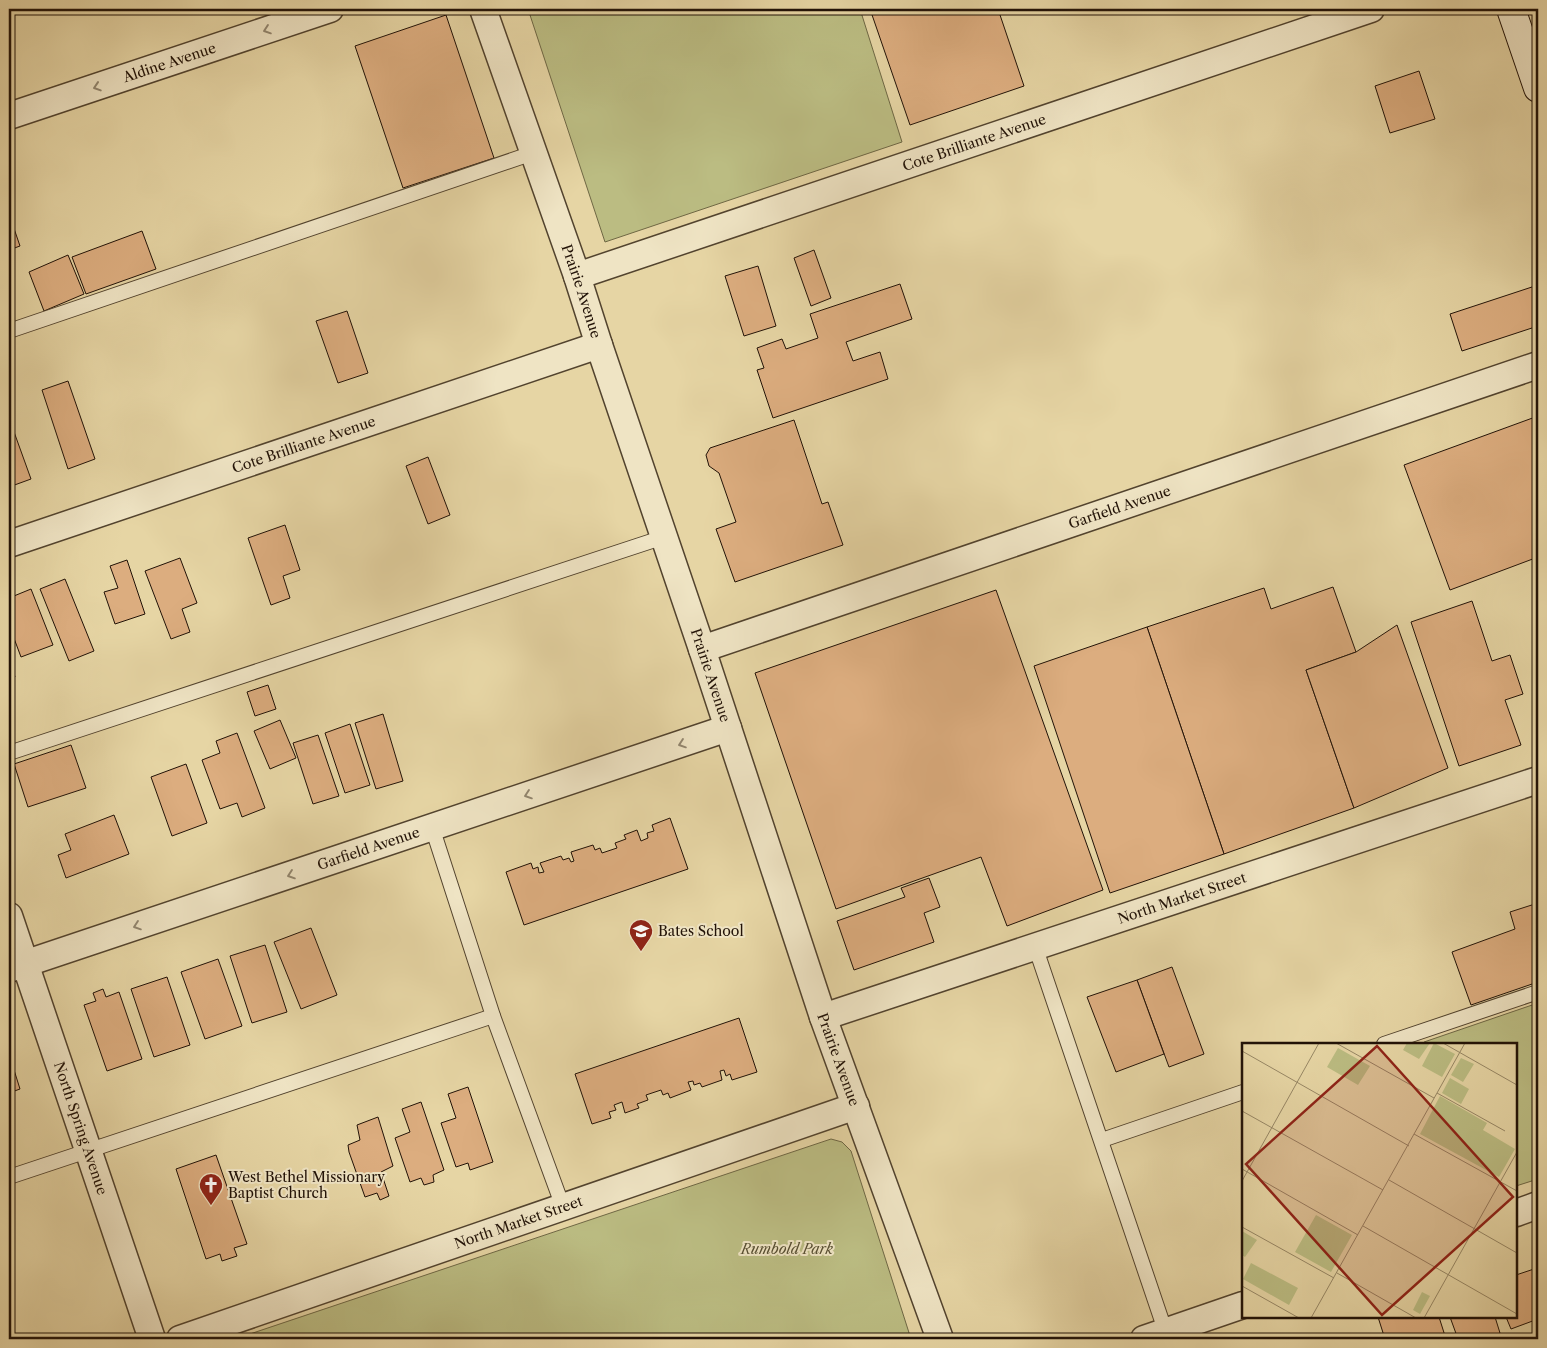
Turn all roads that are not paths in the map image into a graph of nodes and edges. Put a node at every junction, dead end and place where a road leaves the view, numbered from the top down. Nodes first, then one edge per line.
1 (330, 9) edge
2 (483, 9) edge
3 (1371, 9) edge
4 (1511, 9) edge
5 (1538, 88) edge
6 (9, 116) edge
7 (534, 153) junction
8 (577, 276) junction
9 (9, 331) edge
10 (598, 345) junction
11 (1538, 365) edge
12 (664, 537) junction
13 (9, 544) edge
14 (702, 649) junction
15 (728, 728) junction
16 (9, 753) edge
17 (1538, 780) edge
18 (432, 827) junction
19 (9, 916) edge
20 (1035, 946) junction
21 (17, 967) edge
22 (1538, 992) edge
23 (493, 1016) junction
24 (823, 1017) junction
25 (1387, 1043) edge
26 (1242, 1092) edge
27 (856, 1106) junction
28 (1102, 1140) junction
29 (88, 1151) junction
30 (9, 1177) edge
31 (1538, 1205) edge
32 (564, 1207) junction
33 (1517, 1213) edge
34 (1242, 1306) edge
35 (1159, 1337) edge
36 (152, 1339) edge
37 (180, 1339) edge
38 (940, 1339) edge

1 -> 6 street, Aldine Avenue
2 - 7 street, Prairie Avenue
3 - 8 street, Cote Brilliante Avenue
4 - 5 main road
7 - 8 street, Prairie Avenue
7 - 9 lane
8 - 10 street, Prairie Avenue
10 - 12 street, Prairie Avenue
10 - 13 street, Cote Brilliante Avenue
11 - 14 street, Garfield Avenue
12 - 14 street, Prairie Avenue
12 - 16 lane
14 - 15 street, Prairie Avenue
15 -> 18 street, Garfield Avenue
15 - 24 street, Prairie Avenue
17 - 20 street, North Market Street
18 -> 21 street, Garfield Avenue
18 - 23 lane
19 - 21 street, North Spring Avenue
20 - 24 street, North Market Street
20 - 28 lane
21 - 29 street, North Spring Avenue
22 - 25 lane
23 - 29 lane
23 - 32 lane
24 - 27 street, Prairie Avenue
26 - 28 lane
27 - 32 street, North Market Street
27 - 38 street, Prairie Avenue
28 - 35 lane
29 - 30 lane
29 - 36 street, North Spring Avenue
31 - 33 street
32 - 37 street, North Market Street
34 - 35 street

